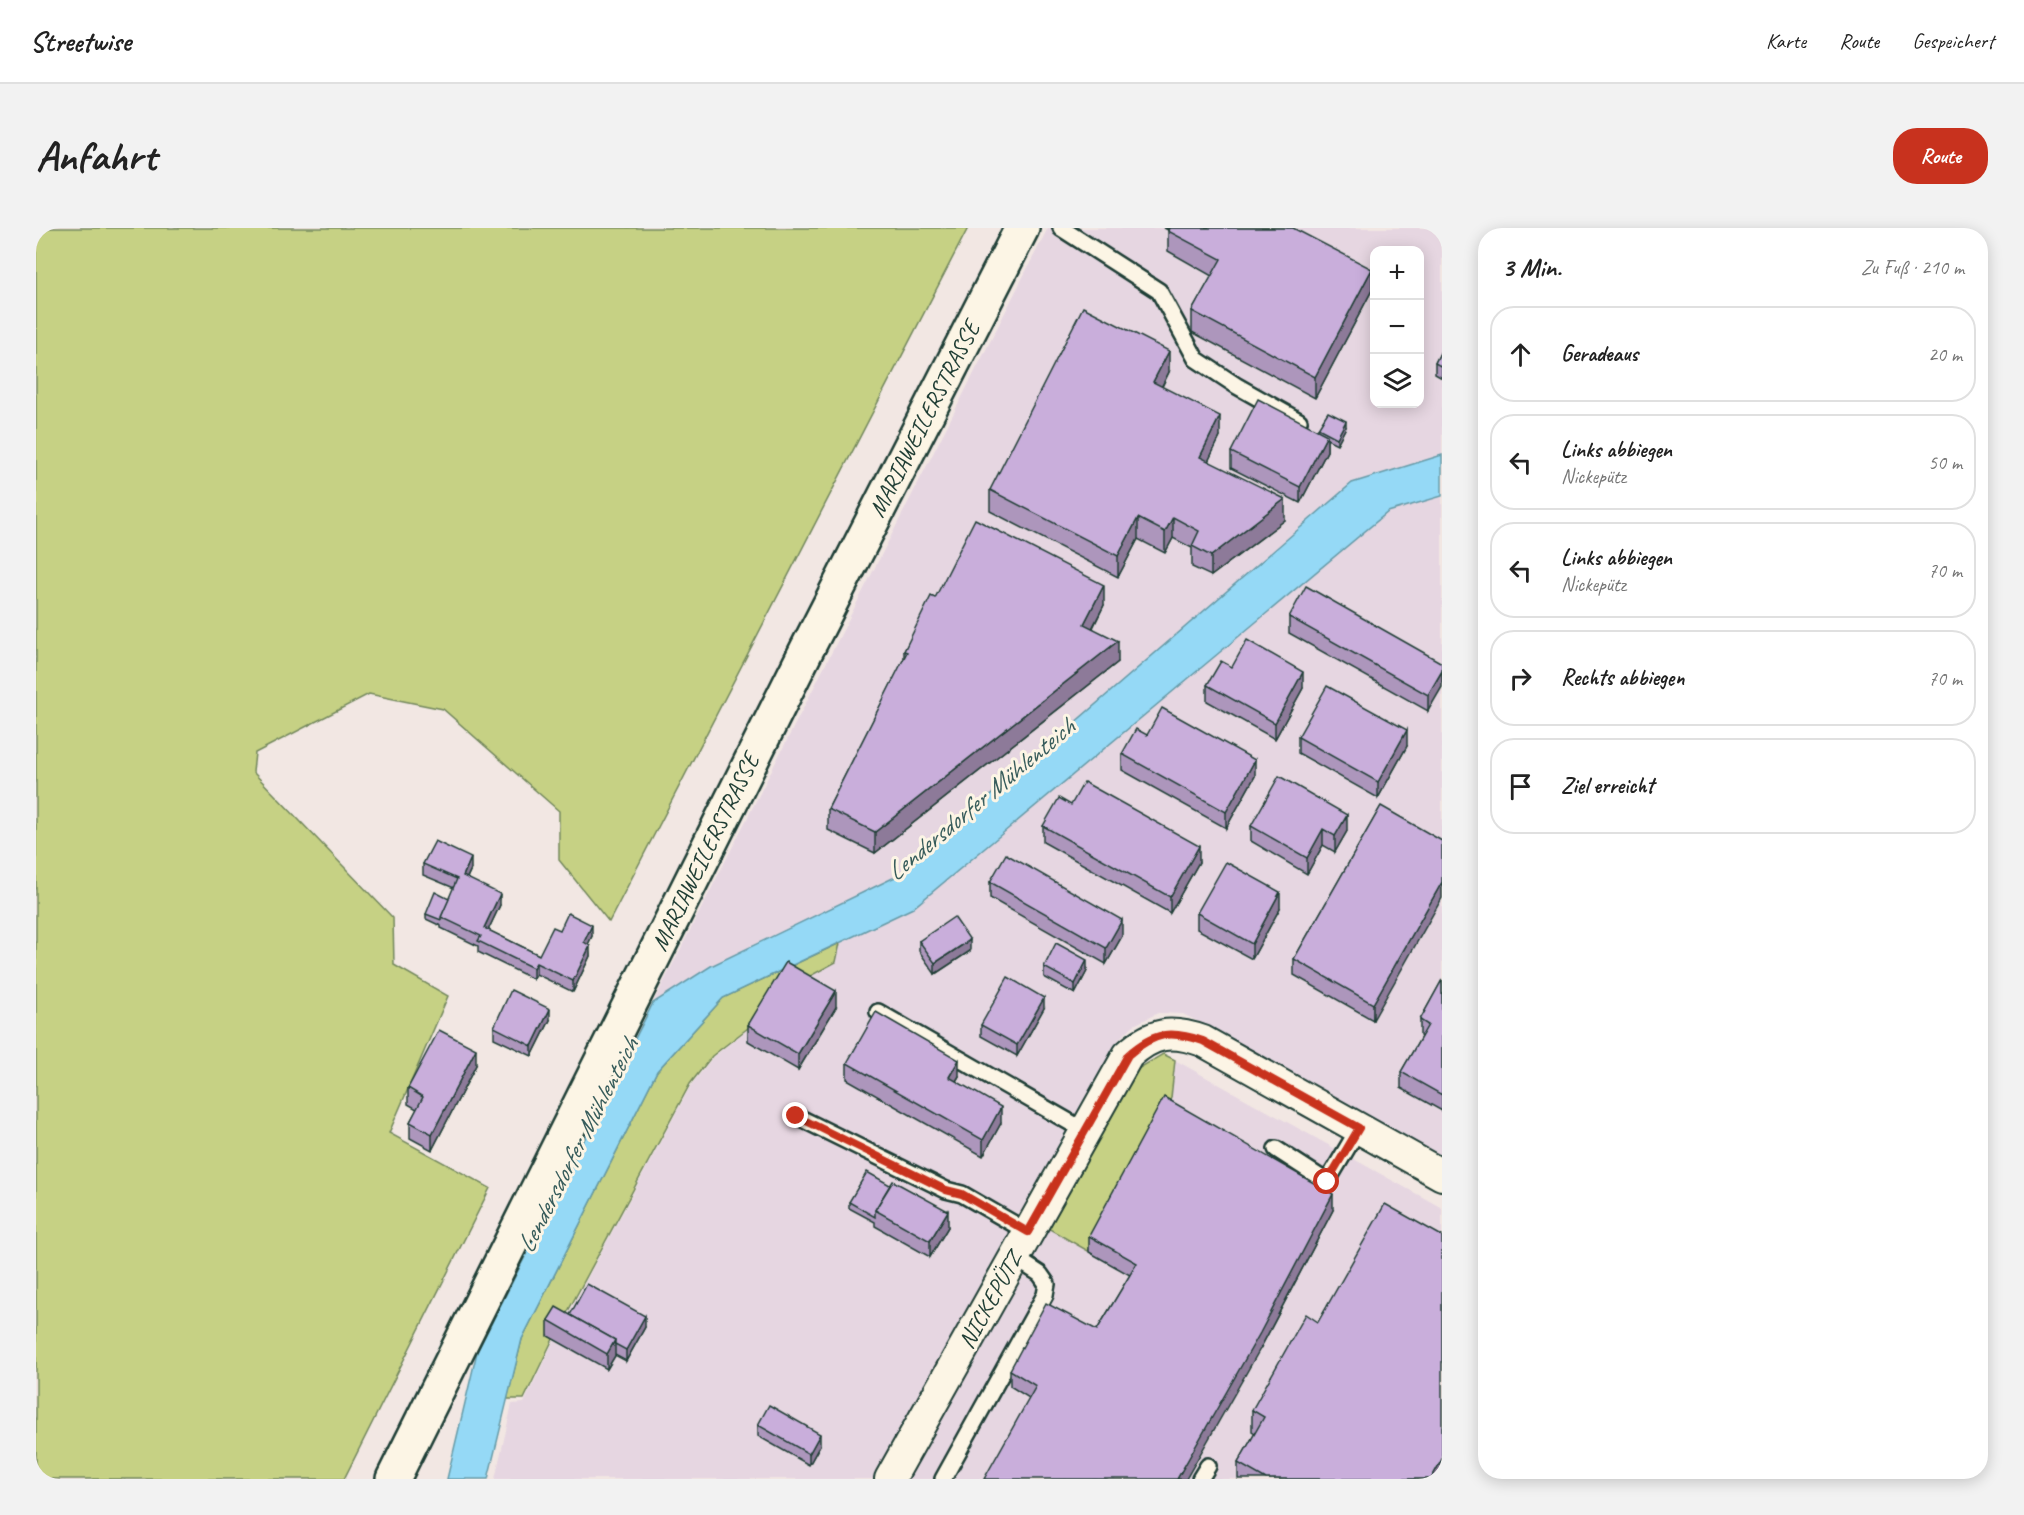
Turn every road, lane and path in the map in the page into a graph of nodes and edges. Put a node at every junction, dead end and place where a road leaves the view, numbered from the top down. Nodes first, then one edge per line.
1 (1022, 228) edge
2 (1061, 228) edge
3 (1299, 421) edge
4 (878, 1012) edge
5 (796, 1116) dead end
6 (1359, 1128) junction
7 (1085, 1131) junction
8 (1276, 1149) dead end
9 (1442, 1175) edge
10 (1021, 1245) junction
11 (393, 1479) edge
12 (890, 1479) edge
13 (943, 1479) edge

1 - 11 main road, MARIAWEILERSTRASSE
2 - 3 lane
4 - 7 lane
5 - 10 lane
6 - 7 street, NICKEPÜTZ
6 - 8 lane
6 - 9 street, NICKEPÜTZ
7 - 10 street, NICKEPÜTZ
10 - 12 street, NICKEPÜTZ
10 - 13 lane

